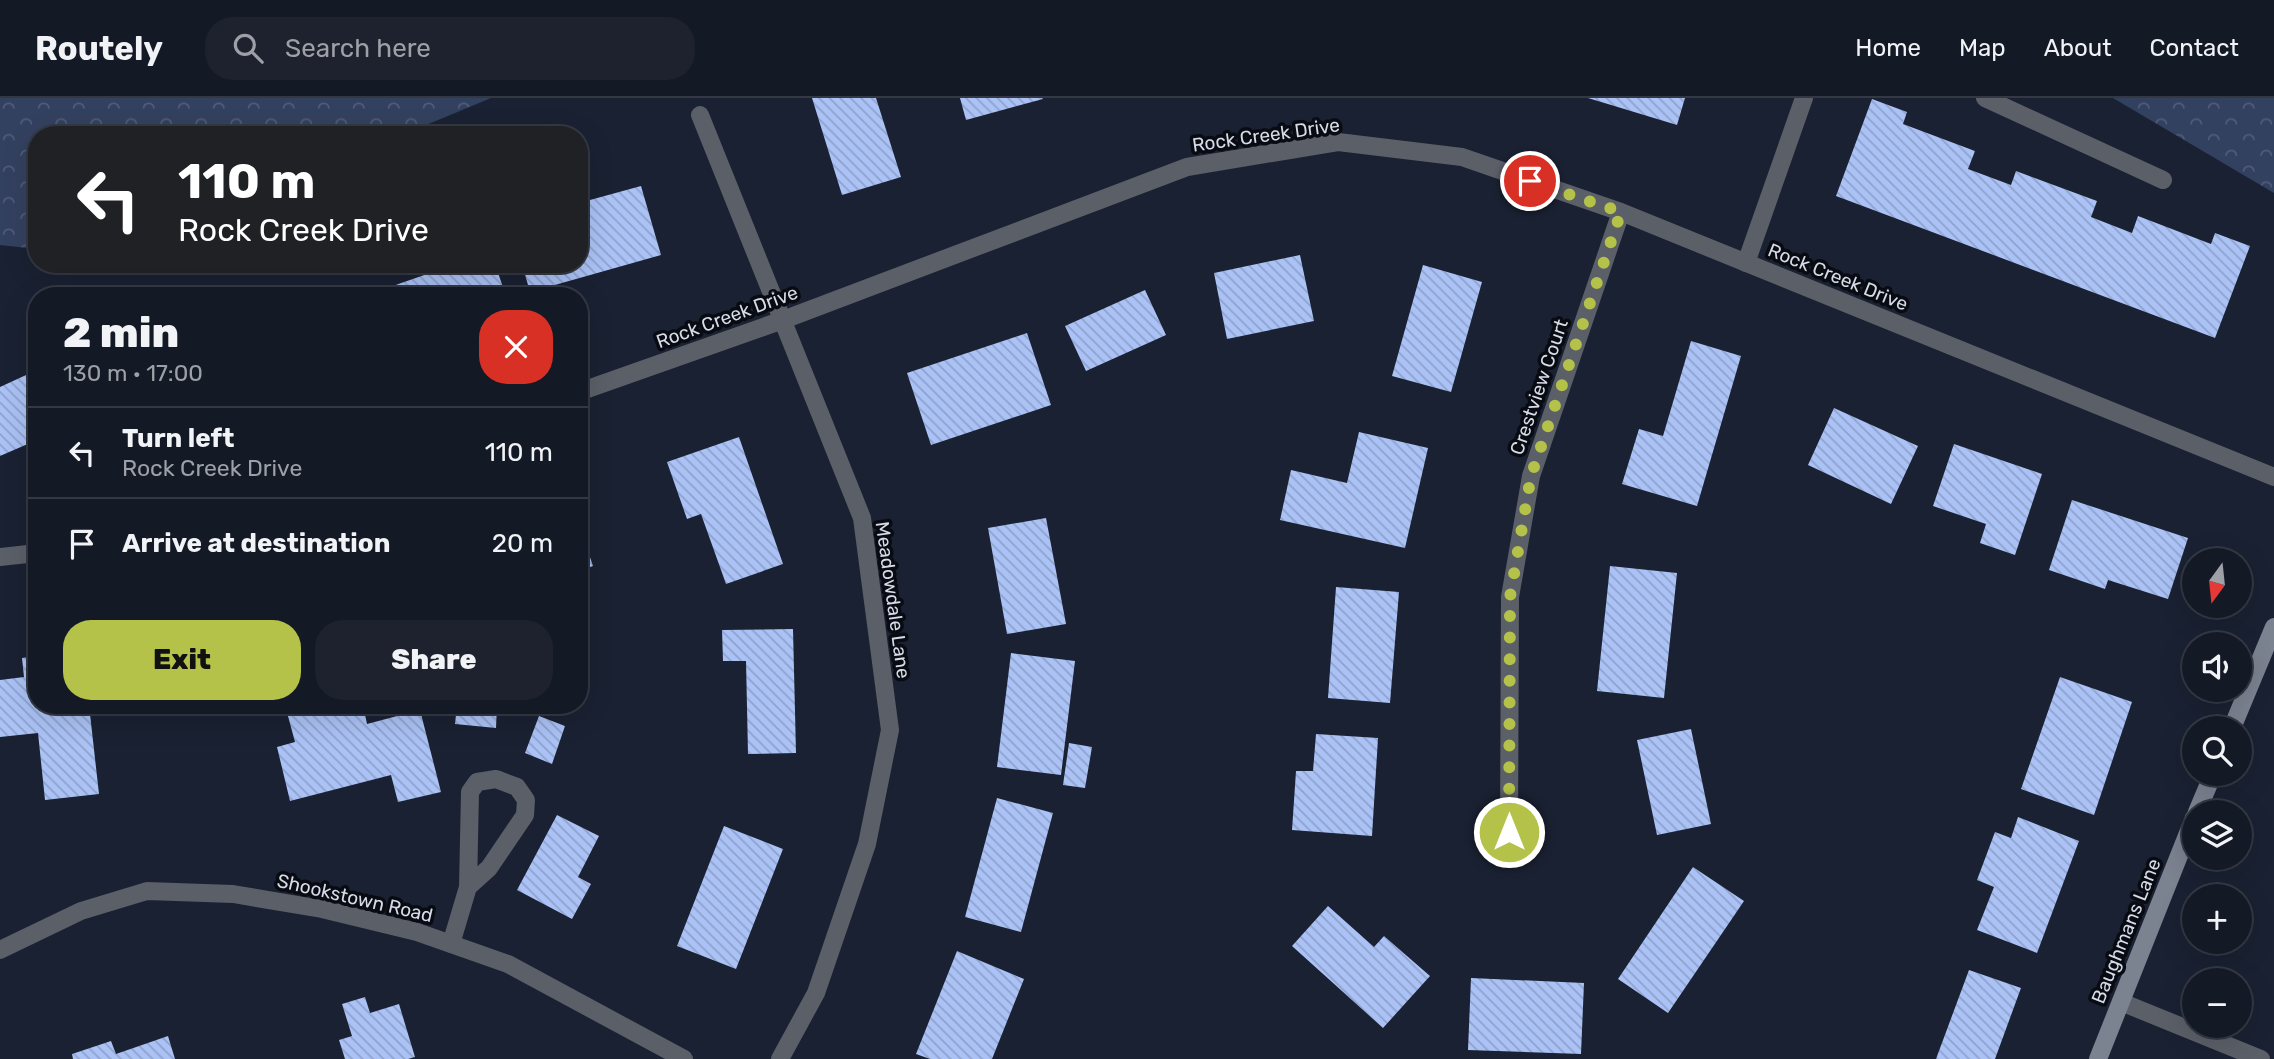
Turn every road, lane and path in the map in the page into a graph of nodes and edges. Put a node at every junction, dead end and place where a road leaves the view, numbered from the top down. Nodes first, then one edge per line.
1 (1804, 98) edge
2 (1985, 98) edge
3 (700, 116) dead end
4 (2163, 180) dead end
5 (1621, 212) junction
6 (1746, 263) junction
7 (783, 320) junction
8 (588, 389) edge
9 (2274, 477) edge
10 (28, 555) edge
11 (0, 557) edge
12 (2274, 627) edge
13 (2237, 716) edge
14 (1509, 832) dead end
15 (2182, 848) edge
16 (468, 887) junction
17 (451, 944) junction
18 (0, 950) edge
19 (2121, 1002) junction
20 (684, 1059) edge
21 (780, 1059) edge
22 (2098, 1059) edge
23 (2261, 1059) edge

1 - 6 street
2 - 4 street
3 - 7 street, Meadowdale Lane
5 - 6 street, Rock Creek Drive
5 - 7 street, Rock Creek Drive
5 - 14 street, Crestview Court
6 - 9 street, Rock Creek Drive
7 - 8 street, Rock Creek Drive
7 - 21 street, Meadowdale Lane
10 - 11 street
12 - 13 main road
15 - 19 main road, Baughmans Lane
16 - 16 street
16 - 17 street
17 - 18 street, Shookstown Road
17 - 20 street, Shookstown Road
19 - 22 main road, Baughmans Lane
19 - 23 street

